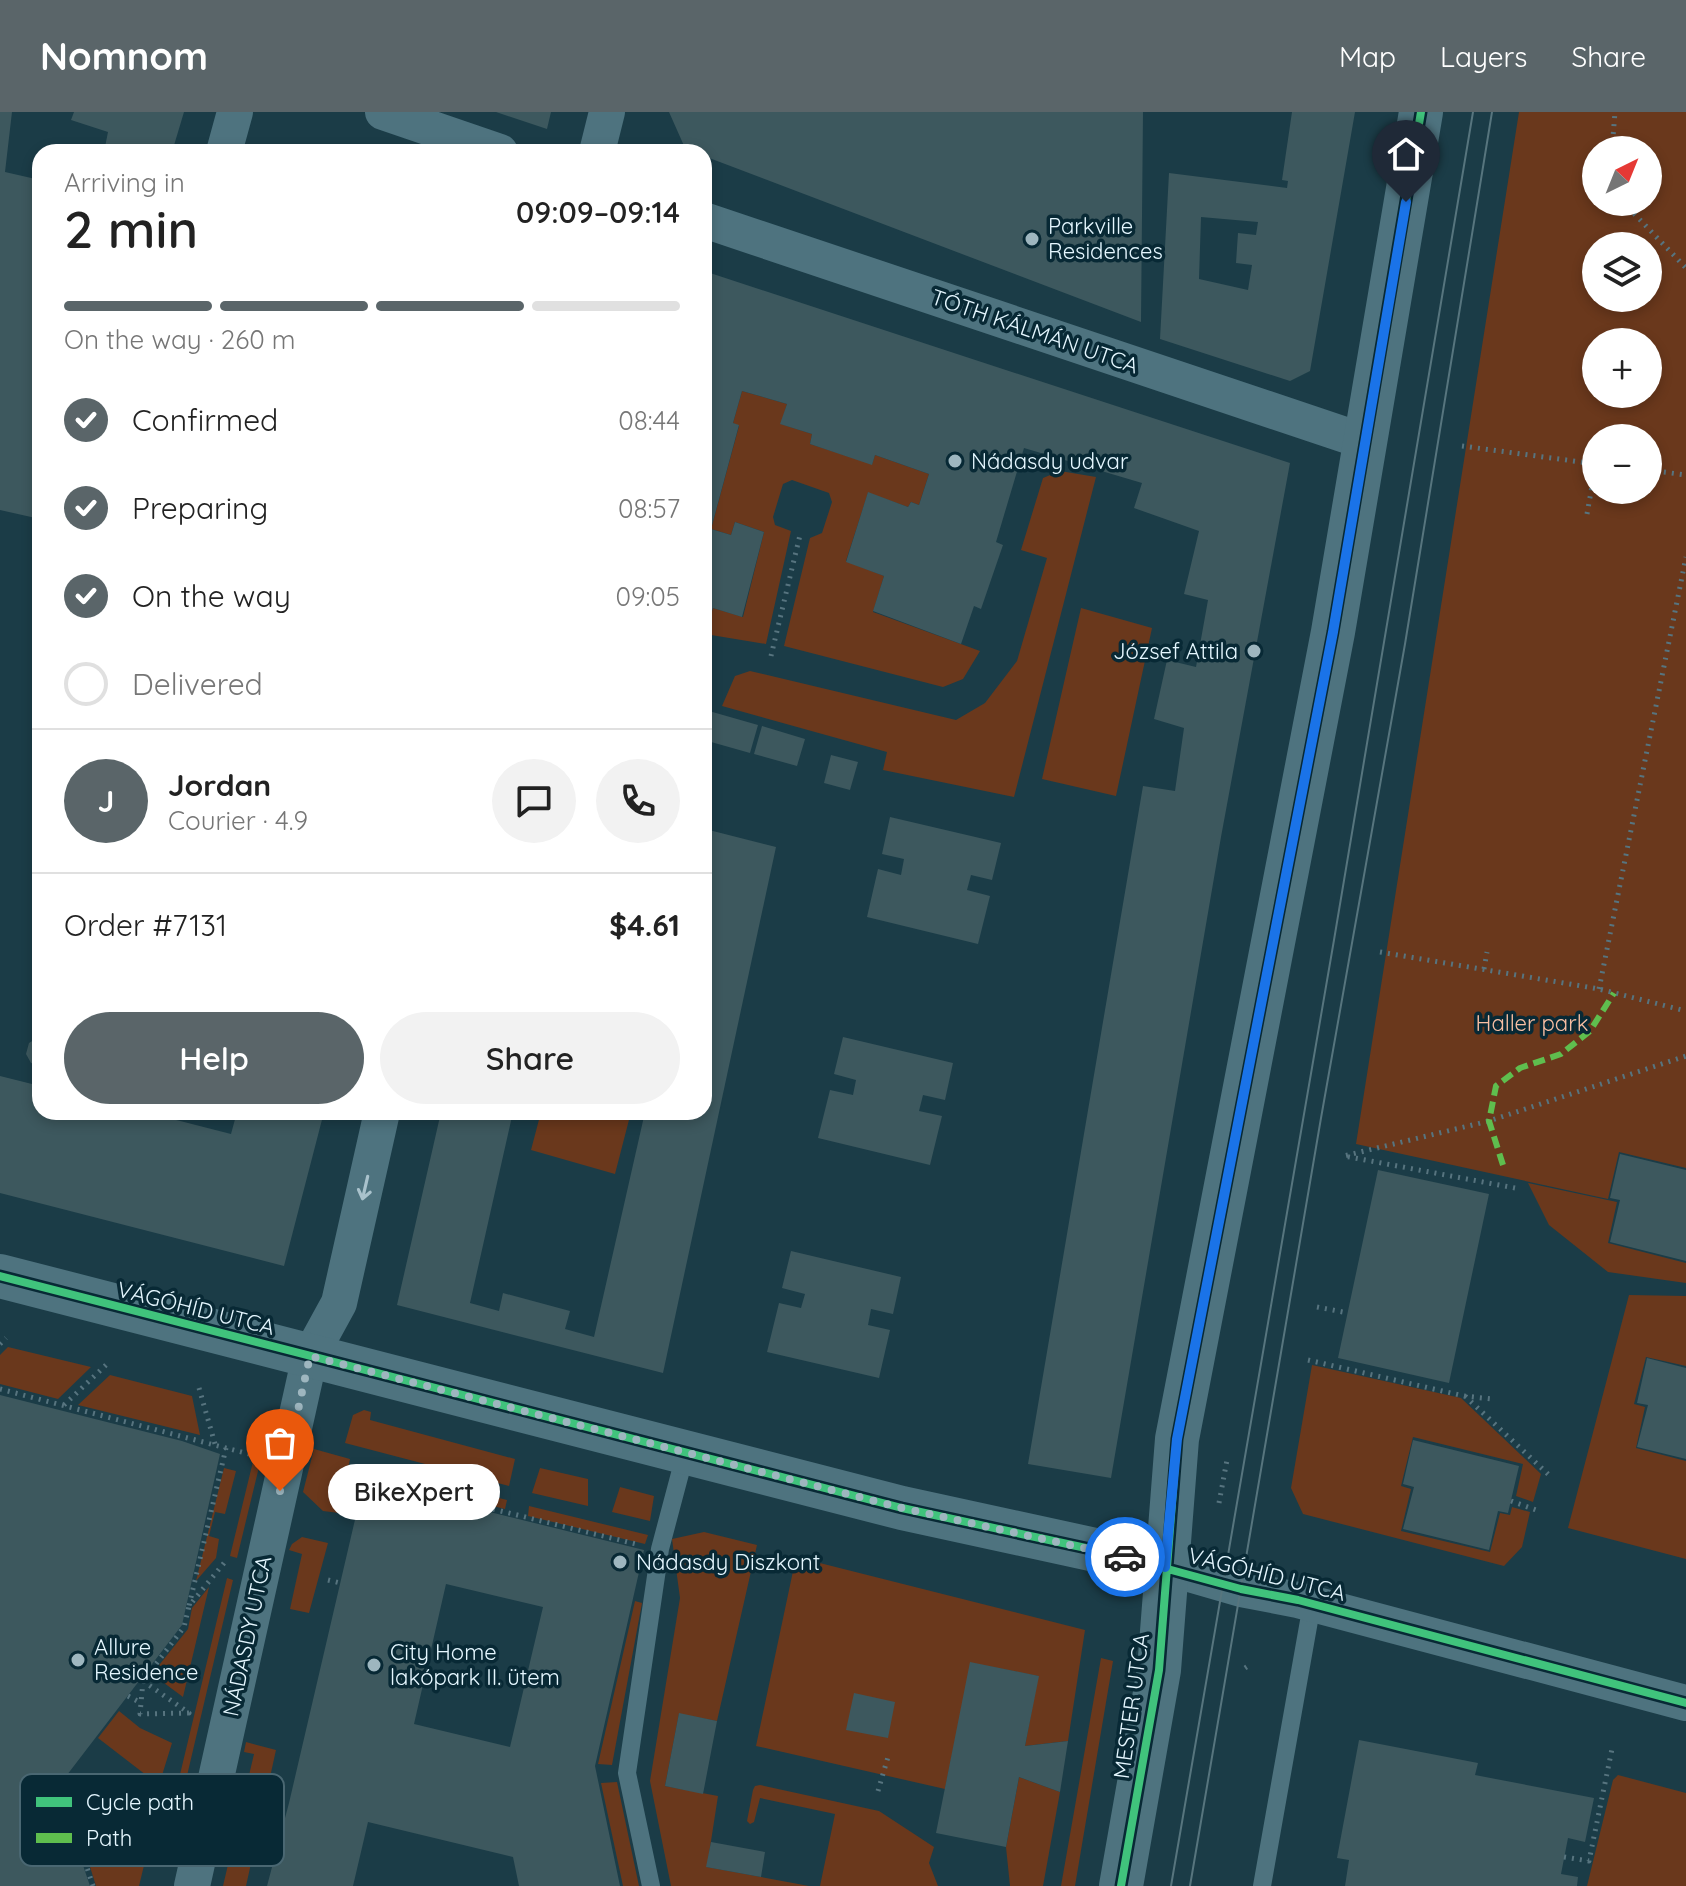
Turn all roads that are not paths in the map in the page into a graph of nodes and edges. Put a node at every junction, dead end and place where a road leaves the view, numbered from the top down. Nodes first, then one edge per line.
1 (235, 112) edge
2 (383, 112) edge
3 (607, 112) edge
4 (1421, 112) edge
5 (226, 144) edge
6 (477, 144) edge
7 (599, 144) edge
8 (712, 223) edge
9 (1366, 442) junction
10 (380, 1120) edge
11 (0, 1276) edge
12 (310, 1356) junction
13 (686, 1451) junction
14 (1165, 1567) junction
15 (1312, 1604) junction
16 (1686, 1703) edge
17 (217, 1774) edge
18 (196, 1866) edge
19 (192, 1886) edge
20 (651, 1886) edge
21 (1121, 1886) edge
22 (1262, 1886) edge

1 - 5 street
2 - 6 street
3 - 7 street
4 - 9 street, MESTER UTCA
8 - 9 street, TÓTH KÁLMÁN UTCA
9 - 14 street, MESTER UTCA
10 -> 12 street, NÁDASDY UTCA
11 - 12 street, VÁGÓHÍD UTCA
12 - 13 street, VÁGÓHÍD UTCA
12 - 17 street, NÁDASDY UTCA
13 - 14 street, VÁGÓHÍD UTCA
13 - 20 lane
14 - 15 street, VÁGÓHÍD UTCA
14 - 21 street, MESTER UTCA
15 - 16 street, VÁGÓHÍD UTCA
15 - 22 lane
18 - 19 street, NÁDASDY UTCA

